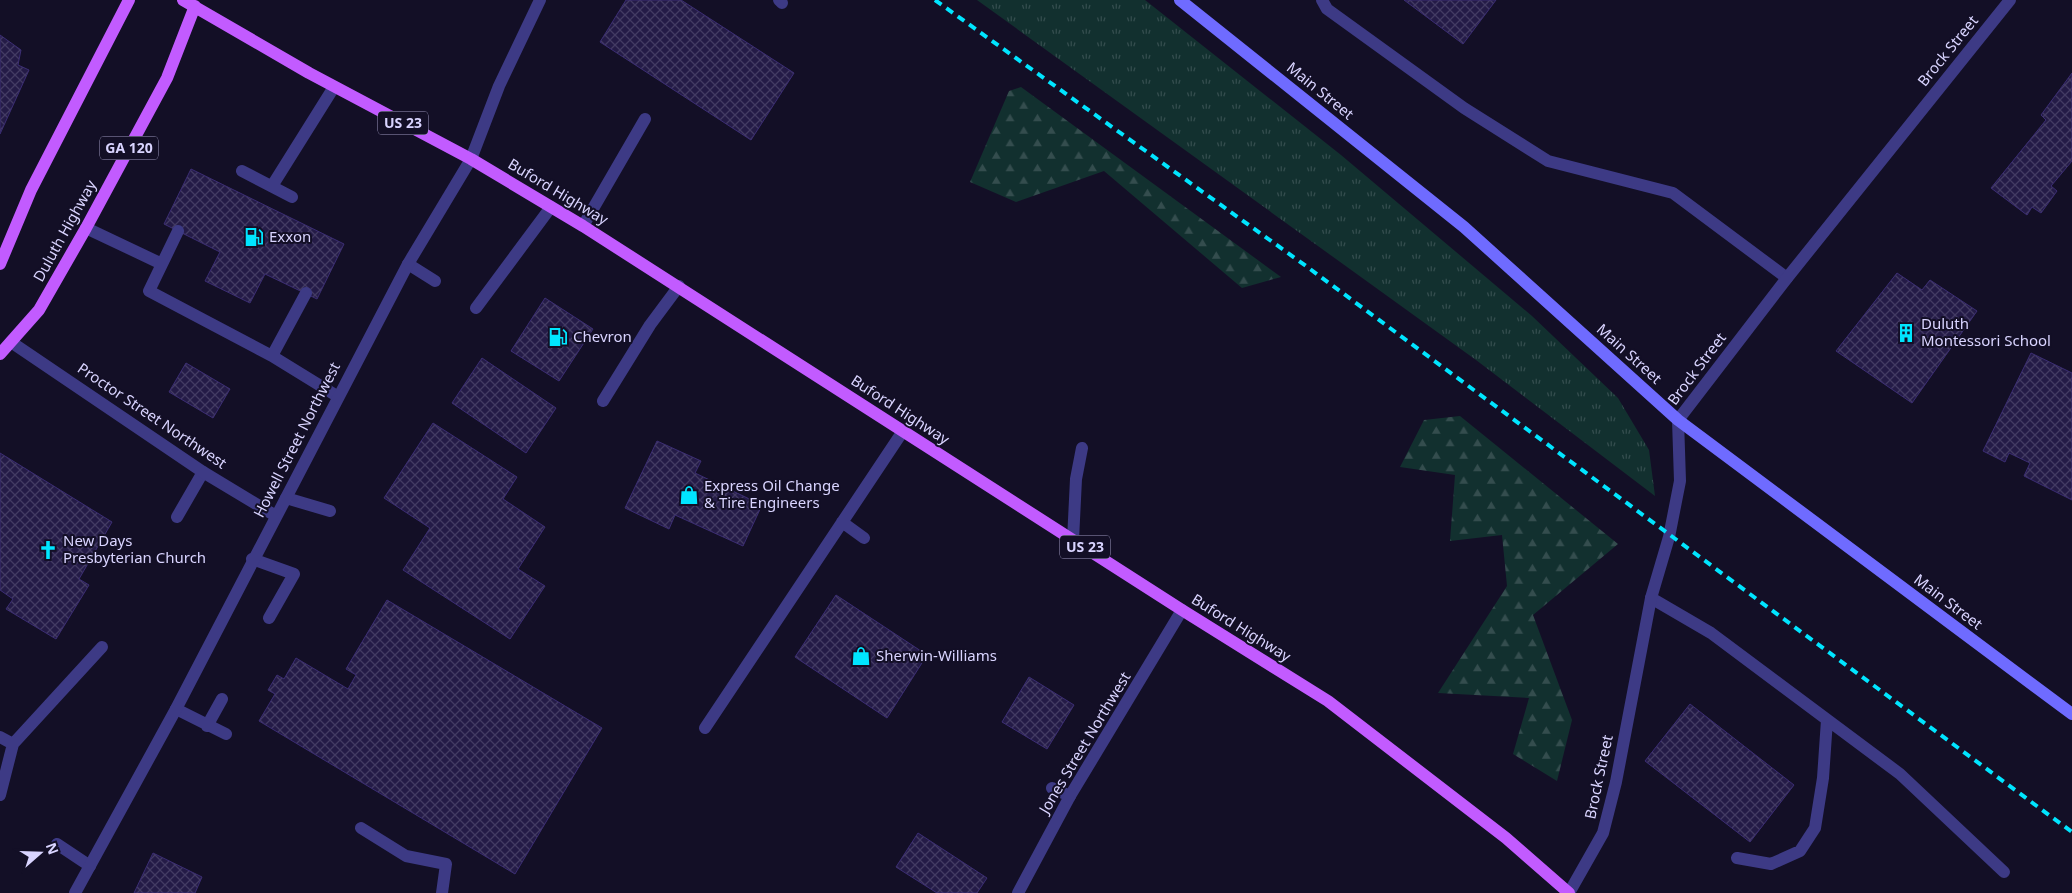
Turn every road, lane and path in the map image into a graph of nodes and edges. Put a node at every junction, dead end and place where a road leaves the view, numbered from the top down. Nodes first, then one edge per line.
1 (129, 0) edge
2 (183, 0) edge
3 (540, 0) edge
4 (1180, 0) edge
5 (1322, 0) edge
6 (2010, 0) edge
7 (197, 3) edge
8 (334, 87) junction
9 (645, 119) dead end
10 (471, 159) junction
11 (242, 171) dead end
12 (272, 186) junction
13 (292, 197) dead end
14 (551, 207) junction
15 (583, 226) junction
16 (86, 228) junction
17 (178, 231) dead end
18 (0, 264) edge
19 (162, 264) junction
20 (408, 264) junction
21 (1787, 278) junction
22 (435, 281) dead end
23 (679, 286) junction
24 (306, 293) dead end
25 (476, 308) dead end
26 (11, 342) junction
27 (0, 354) edge
28 (272, 356) junction
29 (337, 396) junction
30 (603, 401) dead end
31 (1678, 420) junction
32 (903, 431) junction
33 (1082, 448) dead end
34 (203, 472) junction
35 (286, 498) junction
36 (330, 511) dead end
37 (276, 516) junction
38 (177, 517) dead end
39 (842, 522) junction
40 (864, 538) dead end
41 (1073, 540) junction
42 (252, 560) junction
43 (1651, 598) junction
44 (1182, 610) junction
45 (269, 618) dead end
46 (102, 647) dead end
47 (222, 699) dead end
48 (176, 709) junction
49 (2072, 714) edge
50 (1827, 720) junction
51 (207, 726) junction
52 (705, 728) dead end
53 (226, 734) dead end
54 (0, 736) edge
55 (13, 744) junction
56 (1052, 788) dead end
57 (0, 795) edge
58 (1070, 796) junction
59 (361, 828) dead end
60 (57, 844) dead end
61 (1737, 858) dead end
62 (90, 866) junction
63 (2004, 872) dead end
64 (76, 893) edge
65 (442, 893) edge
66 (1018, 893) edge
67 (1569, 893) edge

1 - 18 main road
2 - 7 main road, Buford Highway / US 23
3 - 10 street, Howell Street Northwest
4 - 31 street, Main Street
5 - 21 street
6 - 21 street, Brock Street
7 - 8 main road, Buford Highway / US 23
7 - 16 main road, Duluth Highway / GA 120
8 - 10 main road, Buford Highway / US 23
8 - 12 street
9 - 15 street
10 - 14 main road, Buford Highway / US 23
10 - 20 street, Howell Street Northwest
11 - 12 street
12 - 13 street
14 - 15 main road, Buford Highway / US 23
14 - 25 street
15 - 23 main road, Buford Highway / US 23
16 - 19 street
16 - 26 main road, Duluth Highway / GA 120
17 - 19 street
19 - 28 street
20 - 22 street
20 - 29 street, Howell Street Northwest
21 - 31 street, Brock Street
23 - 30 street
23 - 32 main road, Buford Highway / US 23
24 - 28 street
26 - 27 main road, Duluth Highway / GA 120
26 - 34 street, Proctor Street Northwest
28 - 29 street
29 - 35 street, Howell Street Northwest
31 - 43 street, Brock Street
31 - 49 street, Main Street
32 - 39 street
32 - 41 main road, Buford Highway / US 23
33 - 41 street
34 - 37 street, Proctor Street Northwest
34 - 38 street
35 - 36 street
35 - 37 street, Howell Street Northwest
37 - 42 street, Howell Street Northwest
39 - 40 street
39 - 52 street
41 - 44 main road, Buford Highway / US 23
42 - 45 street
42 - 48 street, Howell Street Northwest
43 - 50 street
43 - 67 street, Brock Street
44 - 58 street, Jones Street Northwest
44 - 67 main road, Buford Highway / US 23
46 - 55 street
47 - 51 street
48 - 51 street
48 - 62 street, Howell Street Northwest
50 - 61 street
50 - 63 street
51 - 53 street
54 - 55 street
55 - 57 street
56 - 58 street
58 - 66 street, Jones Street Northwest
59 - 65 street
60 - 62 street
62 - 64 street, Howell Street Northwest

